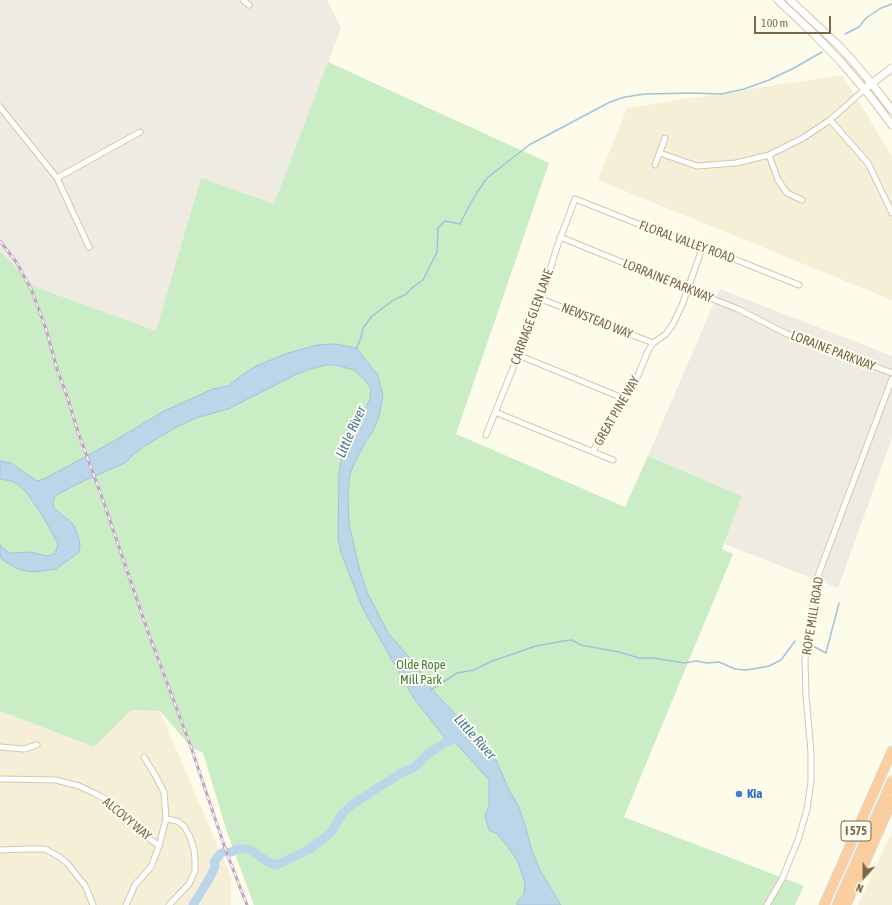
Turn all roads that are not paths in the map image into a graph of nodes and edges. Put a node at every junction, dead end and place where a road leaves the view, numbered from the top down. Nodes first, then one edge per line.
1 (243, 0) edge
2 (778, 0) edge
3 (790, 0) edge
4 (249, 5) dead end
5 (892, 68) edge
6 (872, 84) junction
7 (865, 89) junction
8 (0, 107) edge
9 (892, 110) edge
10 (830, 120) junction
11 (892, 125) edge
12 (140, 132) dead end
13 (665, 138) dead end
14 (660, 153) junction
15 (769, 155) junction
16 (655, 165) dead end
17 (56, 178) junction
18 (575, 199) joint
19 (802, 200) dead end
20 (892, 213) edge
21 (560, 237) junction
22 (89, 247) dead end
23 (702, 249) junction
24 (799, 285) dead end
25 (687, 289) junction
26 (541, 299) junction
27 (774, 328) joint
28 (653, 343) junction
29 (518, 356) junction
30 (892, 373) edge
31 (892, 379) edge
32 (625, 399) junction
33 (495, 412) junction
34 (486, 435) dead end
35 (593, 452) junction
36 (613, 460) dead end
37 (37, 745) dead end
38 (0, 747) edge
39 (891, 753) edge
40 (144, 757) dead end
41 (0, 778) edge
42 (892, 781) edge
43 (892, 801) edge
44 (166, 819) junction
45 (159, 846) junction
46 (0, 850) edge
47 (93, 905) edge
48 (126, 905) edge
49 (170, 905) edge
50 (767, 905) edge
51 (824, 905) edge
52 (837, 905) edge
53 (846, 905) edge

1 - 4 street
2 - 7 main road
3 - 6 main road
5 - 6 main road
6 - 7 main road
6 - 9 main road
7 - 10 street
7 - 11 main road
8 - 17 street
10 - 15 street
10 - 20 street
12 - 17 street
13 - 14 street
14 - 15 street
14 - 16 street
15 - 19 street
17 - 22 street
18 - 21 street, CARRIAGE GLEN LANE
18 - 23 street, FLORAL VALLEY ROAD
21 - 25 street, LORRAINE PARKWAY
21 - 26 street, CARRIAGE GLEN LANE
23 - 24 street, FLORAL VALLEY ROAD
23 - 25 street, GREAT PINE WAY
25 - 27 street, LORRAINE PARKWAY
25 - 28 street, GREAT PINE WAY
26 - 28 street, NEWSTEAD WAY
26 - 29 street, CARRIAGE GLEN LANE
27 - 30 street, LORAINE PARKWAY
28 - 32 street, GREAT PINE WAY
29 - 32 street
29 - 33 street, CARRIAGE GLEN LANE
31 - 50 street, ROPE MILL ROAD
32 - 35 street, GREAT PINE WAY
33 - 34 street, CARRIAGE GLEN LANE
33 - 35 street
35 - 36 street
37 - 38 street
39 - 51 highway, I 575
40 - 44 street
41 - 45 street, ALCOVY WAY
42 - 52 highway
43 - 53 highway, I 575
44 - 45 street
44 - 49 street
45 - 48 street
46 - 47 street

